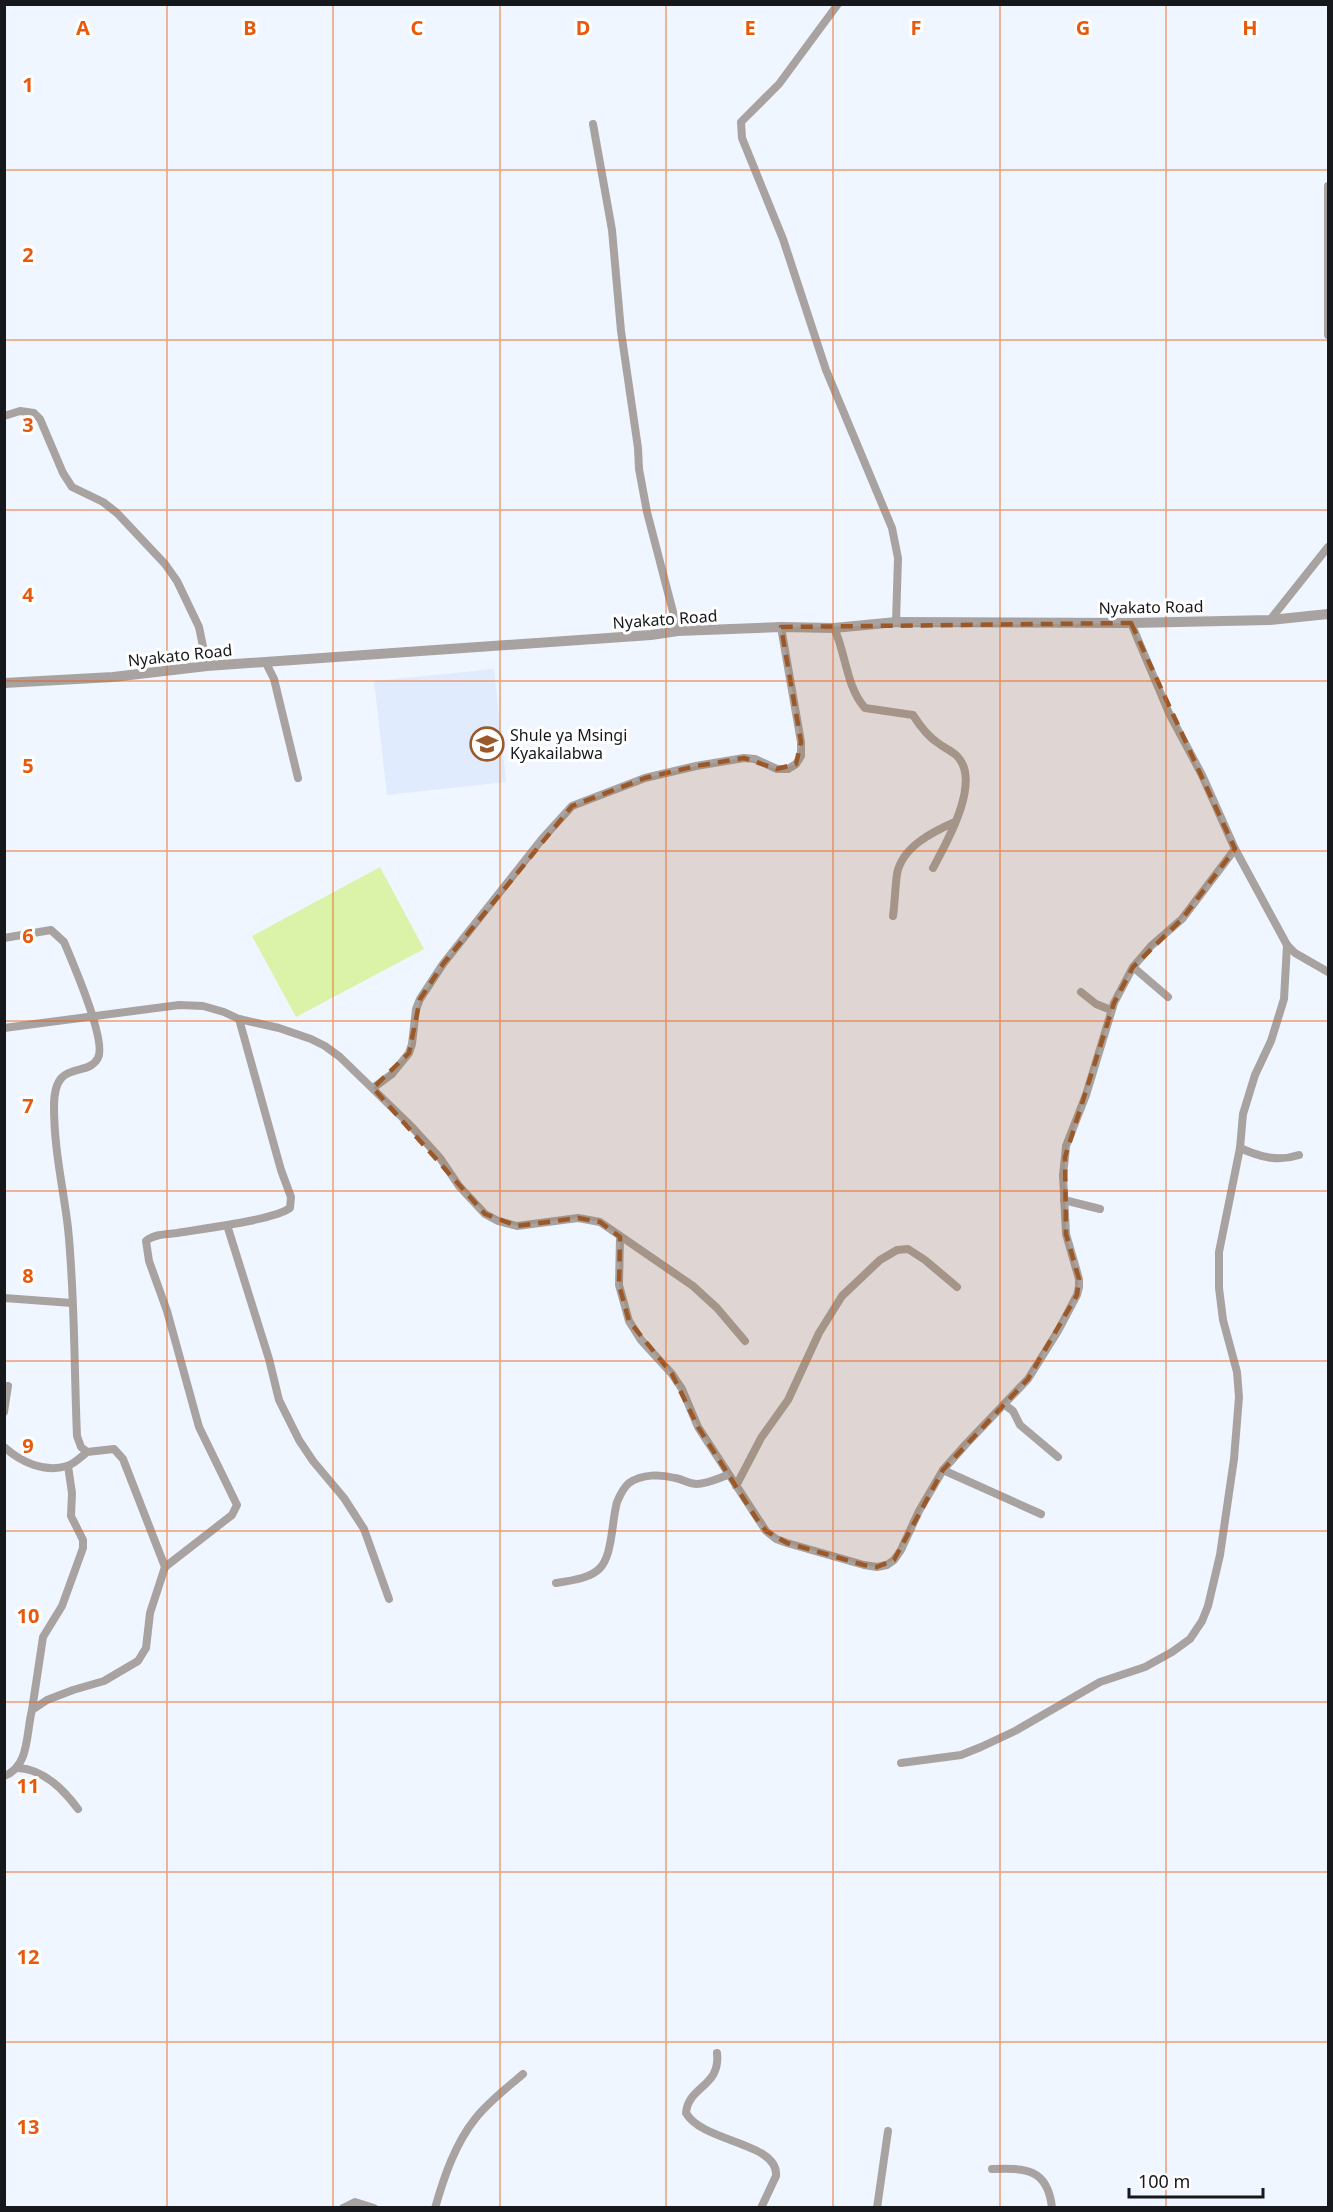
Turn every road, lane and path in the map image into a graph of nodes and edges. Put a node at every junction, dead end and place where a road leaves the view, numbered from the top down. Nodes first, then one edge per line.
1 (837, 4) edge
2 (593, 124) dead end
3 (1329, 186) edge
4 (1329, 335) edge
5 (4, 416) edge
6 (1329, 547) edge
7 (1329, 614) edge
8 (1270, 620) junction
9 (896, 622) junction
10 (1131, 623) junction
11 (781, 627) junction
12 (834, 628) junction
13 (678, 631) junction
14 (266, 663) junction
15 (207, 666) junction
16 (4, 683) edge
17 (298, 778) dead end
18 (955, 822) junction
19 (1235, 849) junction
20 (933, 868) dead end
21 (893, 916) dead end
22 (4, 938) edge
23 (1287, 945) junction
24 (1133, 967) junction
25 (1329, 972) edge
26 (1081, 992) dead end
27 (1168, 997) dead end
28 (1111, 1010) junction
29 (93, 1016) junction
30 (240, 1019) junction
31 (4, 1028) edge
32 (373, 1088) junction
33 (1240, 1148) junction
34 (1299, 1155) dead end
35 (1064, 1200) junction
36 (1100, 1209) dead end
37 (227, 1225) junction
38 (620, 1237) junction
39 (957, 1287) dead end
40 (4, 1298) edge
41 (72, 1304) junction
42 (745, 1341) dead end
43 (8, 1386) dead end
44 (1005, 1405) junction
45 (4, 1412) edge
46 (4, 1447) edge
47 (87, 1452) junction
48 (1059, 1457) dead end
49 (68, 1466) junction
50 (943, 1470) junction
51 (728, 1475) junction
52 (736, 1486) junction
53 (1041, 1514) dead end
54 (165, 1567) junction
55 (556, 1583) dead end
56 (389, 1599) dead end
57 (32, 1710) junction
58 (901, 1763) dead end
59 (18, 1768) junction
60 (4, 1776) edge
61 (78, 1809) dead end
62 (717, 2053) dead end
63 (523, 2074) dead end
64 (888, 2131) dead end
65 (992, 2169) dead end
66 (343, 2208) edge
67 (374, 2208) edge
68 (435, 2208) edge
69 (761, 2208) edge
70 (877, 2208) edge
71 (1052, 2208) edge

1 - 9 street
2 - 13 street
3 - 4 street
5 - 15 street
6 - 8 street
7 - 8 street, Nyakato Road
8 - 10 street, Nyakato Road
9 - 10 street, Nyakato Road
9 - 12 street, Nyakato Road
10 - 19 street
11 - 12 street, Nyakato Road
11 - 13 street, Nyakato Road
11 - 32 street
12 - 18 street
13 - 14 street, Nyakato Road
14 - 15 street, Nyakato Road
14 - 17 street
15 - 16 street, Nyakato Road
18 - 20 street
18 - 21 street
19 - 23 street
19 - 24 street
22 - 29 street
23 - 25 street
23 - 33 street
24 - 27 street
24 - 28 street
26 - 28 street
28 - 35 street
29 - 30 street
29 - 31 street
29 - 41 street
30 - 32 street
30 - 37 street
32 - 38 street
33 - 34 street
33 - 58 street
35 - 36 street
35 - 44 street
37 - 54 street
37 - 56 street
38 - 42 street
38 - 51 street
39 - 52 street
40 - 41 street
41 - 47 street
43 - 45 street
44 - 48 street
44 - 50 street
46 - 49 street
47 - 49 street
47 - 54 street
49 - 57 street
50 - 52 street
50 - 53 street
51 - 52 street
51 - 55 street
54 - 57 street
57 - 59 street
59 - 60 street
59 - 61 street
62 - 69 street
63 - 68 street
64 - 70 street
65 - 71 street
66 - 67 street

